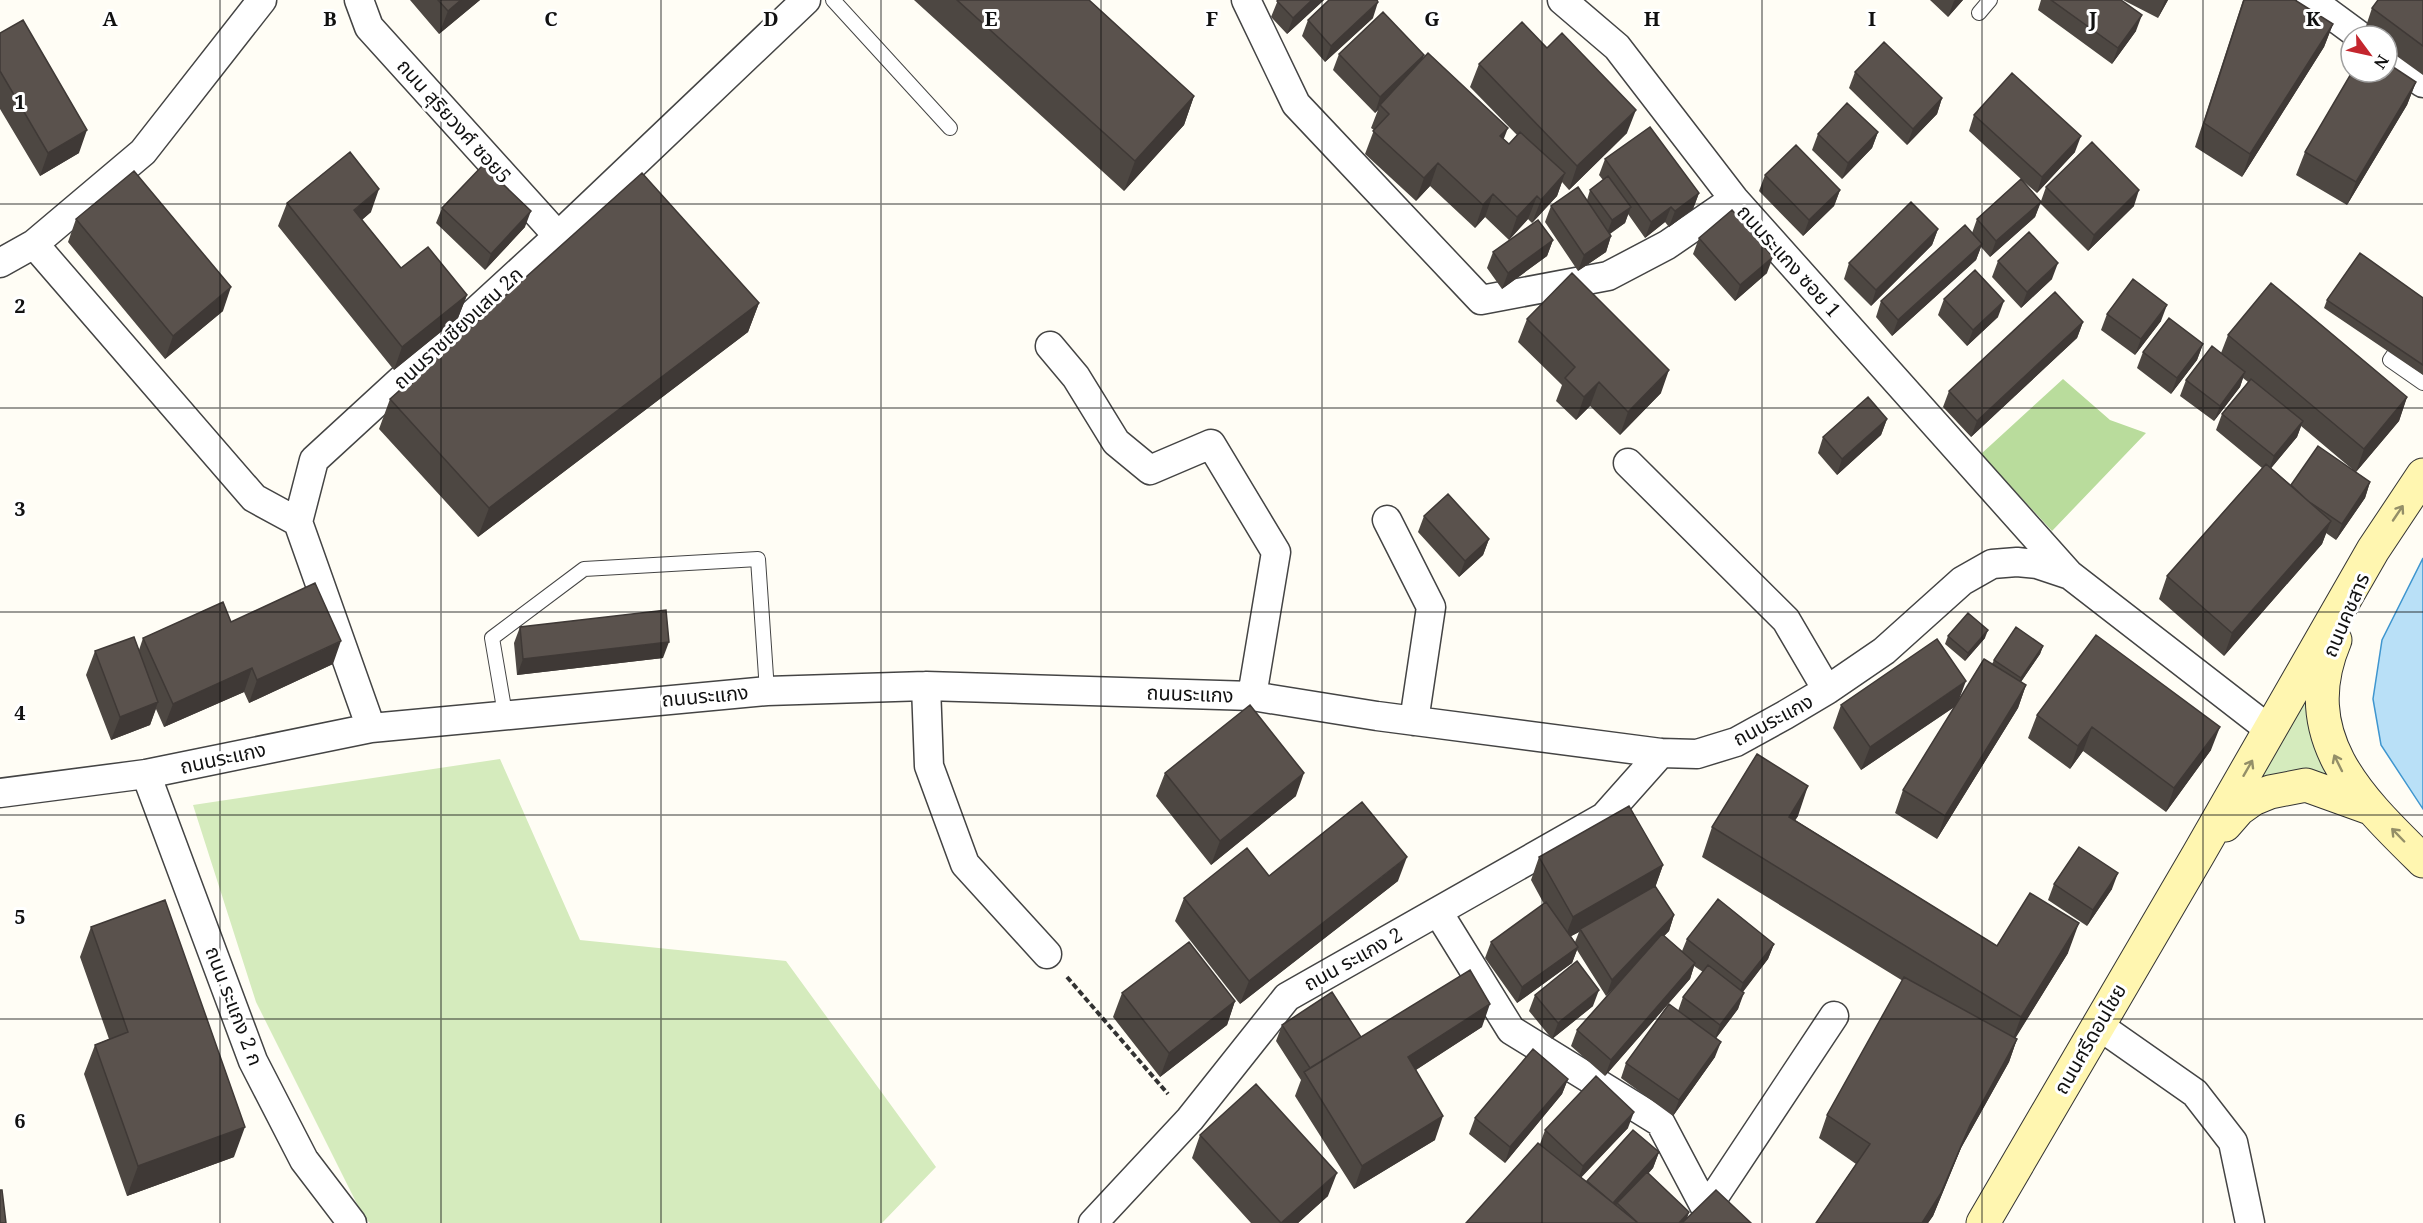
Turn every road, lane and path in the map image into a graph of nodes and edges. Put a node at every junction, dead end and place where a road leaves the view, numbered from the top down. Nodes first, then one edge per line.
1 (262, 0) edge
2 (359, 0) edge
3 (806, 0) edge
4 (833, 0) edge
5 (1246, 0) edge
6 (1562, 0) edge
7 (1990, 0) edge
8 (2311, 0) edge
9 (1979, 14) dead end
10 (2344, 24) edge
11 (2399, 65) edge
12 (2423, 83) edge
13 (950, 128) dead end
14 (1734, 199) junction
15 (558, 236) junction
16 (34, 244) junction
17 (0, 262) edge
18 (2423, 312) edge
19 (1050, 346) dead end
20 (2423, 383) edge
21 (1628, 463) dead end
22 (2423, 475) edge
23 (1387, 520) dead end
24 (298, 522) junction
25 (2373, 550) junction
26 (2070, 575) junction
27 (926, 686) junction
28 (1827, 690) junction
29 (767, 691) junction
30 (1252, 696) junction
31 (505, 714) junction
32 (1414, 721) junction
33 (371, 728) junction
34 (2270, 730) junction
35 (1661, 753) junction
36 (146, 774) junction
37 (0, 793) edge
38 (2373, 809) junction
39 (2198, 855) junction
40 (2423, 861) edge
41 (1437, 912) junction
42 (1047, 954) joint
43 (1834, 1016) dead end
44 (2098, 1024) junction
45 (1190, 1119) junction
46 (1715, 1216) edge
47 (352, 1223) edge
48 (1093, 1223) edge
49 (1983, 1223) edge
50 (2250, 1223) edge

1 - 16 street
2 - 15 street, ถนน สุริยวงศ์ ซอย5
3 - 15 street, ถนนราชเชียงแสน 2ก
4 - 13 lane
5 - 14 street, ถนนระแกง ซอย 1
6 - 14 street
7 - 9 lane
8 - 10 street
11 - 12 street
14 - 26 street, ถนนระแกง ซอย 1
15 - 24 street, ถนนราชเชียงแสน 2ก
16 - 17 street
16 - 24 street
18 - 20 lane
19 - 30 street
21 - 28 street
25 -> 22 street
23 - 32 street
24 - 33 street
25 - 34 street, ถนนศรีดอนไชย
38 -> 25 street, ถนนคชสาร
26 - 28 street, ถนนระแกง
26 - 34 street, ถนนระแกง
27 - 29 street, ถนนระแกง
27 - 30 street, ถนนระแกง
27 - 42 street
28 - 35 street, ถนนระแกง
29 - 31 street, ถนนระแกง
29 - 31 lane
30 - 32 street, ถนนระแกง
31 - 33 street, ถนนระแกง
32 - 35 street, ถนนระแกง
33 - 36 street, ถนนระแกง
39 -> 34 street, ถนนศรีดอนไชย
35 - 41 street, ถนน ระแกง 2
36 - 37 street, ถนนระแกง
36 - 47 street, ถนน ระแกง 2 ก
38 - 39 street, ถนนศรีดอนไชย
40 -> 38 street, ถนนคชสาร
39 - 44 street, ถนนศรีดอนไชย
41 - 45 street, ถนน ระแกง 2
41 - 46 street
42 - 45 path
43 - 46 street
44 - 49 street, ถนนศรีดอนไชย
44 - 50 street
45 - 48 street, ถนน ระแกง 2

